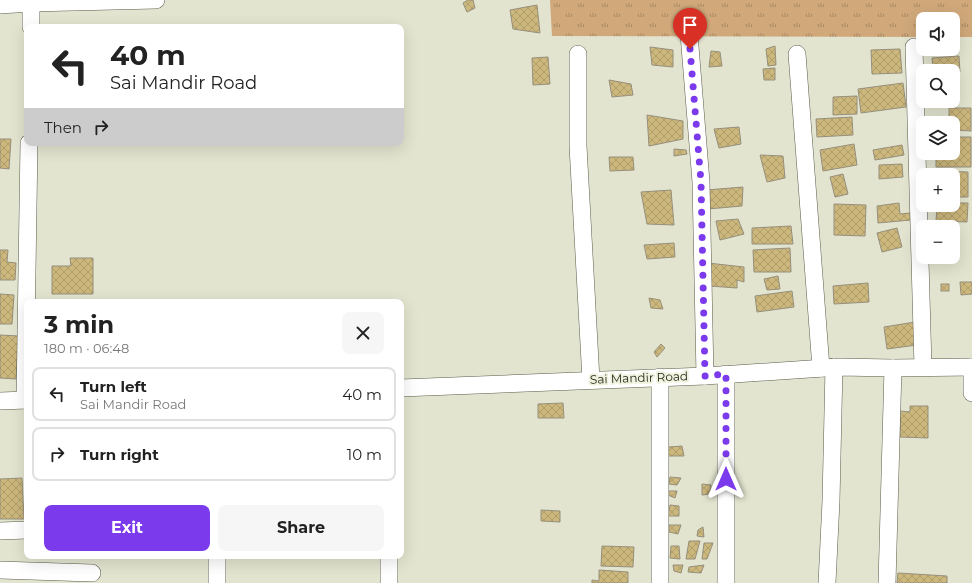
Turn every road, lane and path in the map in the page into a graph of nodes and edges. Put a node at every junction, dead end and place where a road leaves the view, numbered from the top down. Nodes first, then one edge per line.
1 (156, 0) edge
2 (31, 1) edge
3 (0, 5) edge
4 (31, 24) edge
5 (689, 34) dead end
6 (914, 47) dead end
7 (578, 54) dead end
8 (797, 54) dead end
9 (29, 146) edge
10 (27, 299) edge
11 (828, 367) junction
12 (923, 367) junction
13 (972, 367) edge
14 (893, 368) junction
15 (726, 374) junction
16 (705, 376) junction
17 (660, 377) junction
18 (592, 380) junction
19 (404, 388) edge
20 (972, 393) edge
21 (24, 400) edge
22 (0, 401) edge
23 (24, 530) edge
24 (0, 531) edge
25 (217, 559) edge
26 (389, 559) edge
27 (0, 570) edge
28 (92, 573) dead end
29 (218, 583) edge
30 (389, 583) edge
31 (660, 583) edge
32 (726, 583) edge
33 (827, 583) edge
34 (887, 583) edge

1 - 2 street
2 - 3 street
2 - 4 street
5 - 16 street
6 - 12 street
7 - 18 street
8 - 11 street
9 - 10 street
11 - 14 street, Sai Mandir Road
11 - 15 street, Sai Mandir Road
11 - 33 street
12 - 13 street, Sai Mandir Road
12 - 14 street, Sai Mandir Road
13 - 20 street
14 - 34 street
15 - 16 street, Sai Mandir Road
15 - 32 street
16 - 17 street, Sai Mandir Road
17 - 18 street, Sai Mandir Road
17 - 31 street
18 - 19 street, Sai Mandir Road
21 - 22 street
23 - 24 street
25 - 29 street
26 - 30 street
27 - 28 street

